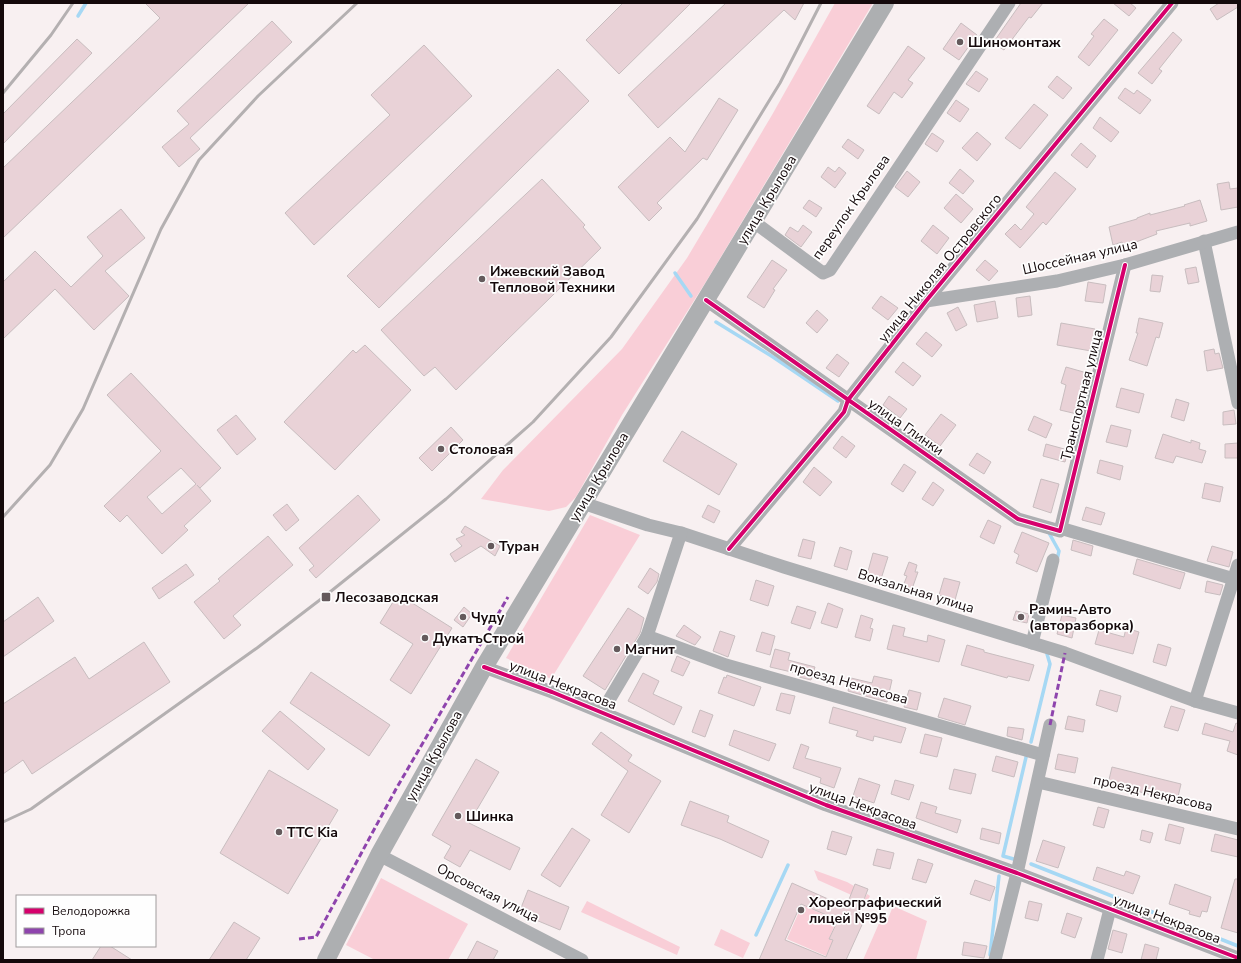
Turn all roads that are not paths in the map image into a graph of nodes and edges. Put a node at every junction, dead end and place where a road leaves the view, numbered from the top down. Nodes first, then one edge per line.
1 (885, 3) edge
2 (1009, 3) edge
3 (1172, 3) edge
4 (754, 222) junction
5 (1238, 232) edge
6 (1204, 241) junction
7 (1125, 265) junction
8 (706, 300) junction
9 (926, 301) junction
10 (848, 400) junction
11 (1238, 402) edge
12 (583, 503) junction
13 (1060, 530) junction
14 (681, 533) junction
15 (729, 549) junction
16 (1053, 560) dead end
17 (1238, 565) edge
18 (1234, 579) junction
19 (647, 636) junction
20 (1032, 643) junction
21 (484, 667) junction
22 (1195, 701) junction
23 (602, 712) junction
24 (1238, 713) edge
25 (1050, 725) dead end
26 (1043, 755) junction
27 (1038, 782) junction
28 (1238, 829) edge
29 (379, 855) junction
30 (1017, 873) junction
31 (1110, 909) junction
32 (1238, 958) edge
33 (326, 960) edge
34 (582, 960) edge
35 (995, 960) edge
36 (1097, 960) edge

1 - 4 main road, улица Крылова
2 - 4 street, переулок Крылова
3 - 9 street, улица Николая Островского
4 - 8 main road, улица Крылова
5 - 6 street, Шоссейная улица
6 - 7 street, Шоссейная улица
6 - 11 street
7 - 9 street, Шоссейная улица
7 - 13 street, Транспортная улица
8 - 10 street, улица Глинки
8 - 12 main road, улица Крылова
9 - 10 street, улица Николая Островского
10 - 13 street, улица Глинки
10 - 15 street, улица Николая Островского
12 - 14 street, Вокзальная улица
12 - 21 main road, улица Крылова
13 - 18 street, улица Глинки
14 - 15 street, Вокзальная улица
14 - 19 street
15 - 20 street, Вокзальная улица
16 - 20 street
17 - 18 street
18 - 22 street
19 - 23 street
19 - 26 street, проезд Некрасова
20 - 22 street, Вокзальная улица
21 - 23 street, улица Некрасова
21 - 29 main road, улица Крылова
22 - 24 street, Вокзальная улица
23 - 30 street, улица Некрасова
25 - 26 street
26 - 27 street
27 - 28 street, проезд Некрасова
27 - 30 street
29 - 33 main road, улица Крылова
29 - 34 street, Орсовская улица
30 - 31 street, улица Некрасова
30 - 35 street
31 - 32 street, улица Некрасова
31 - 36 street

